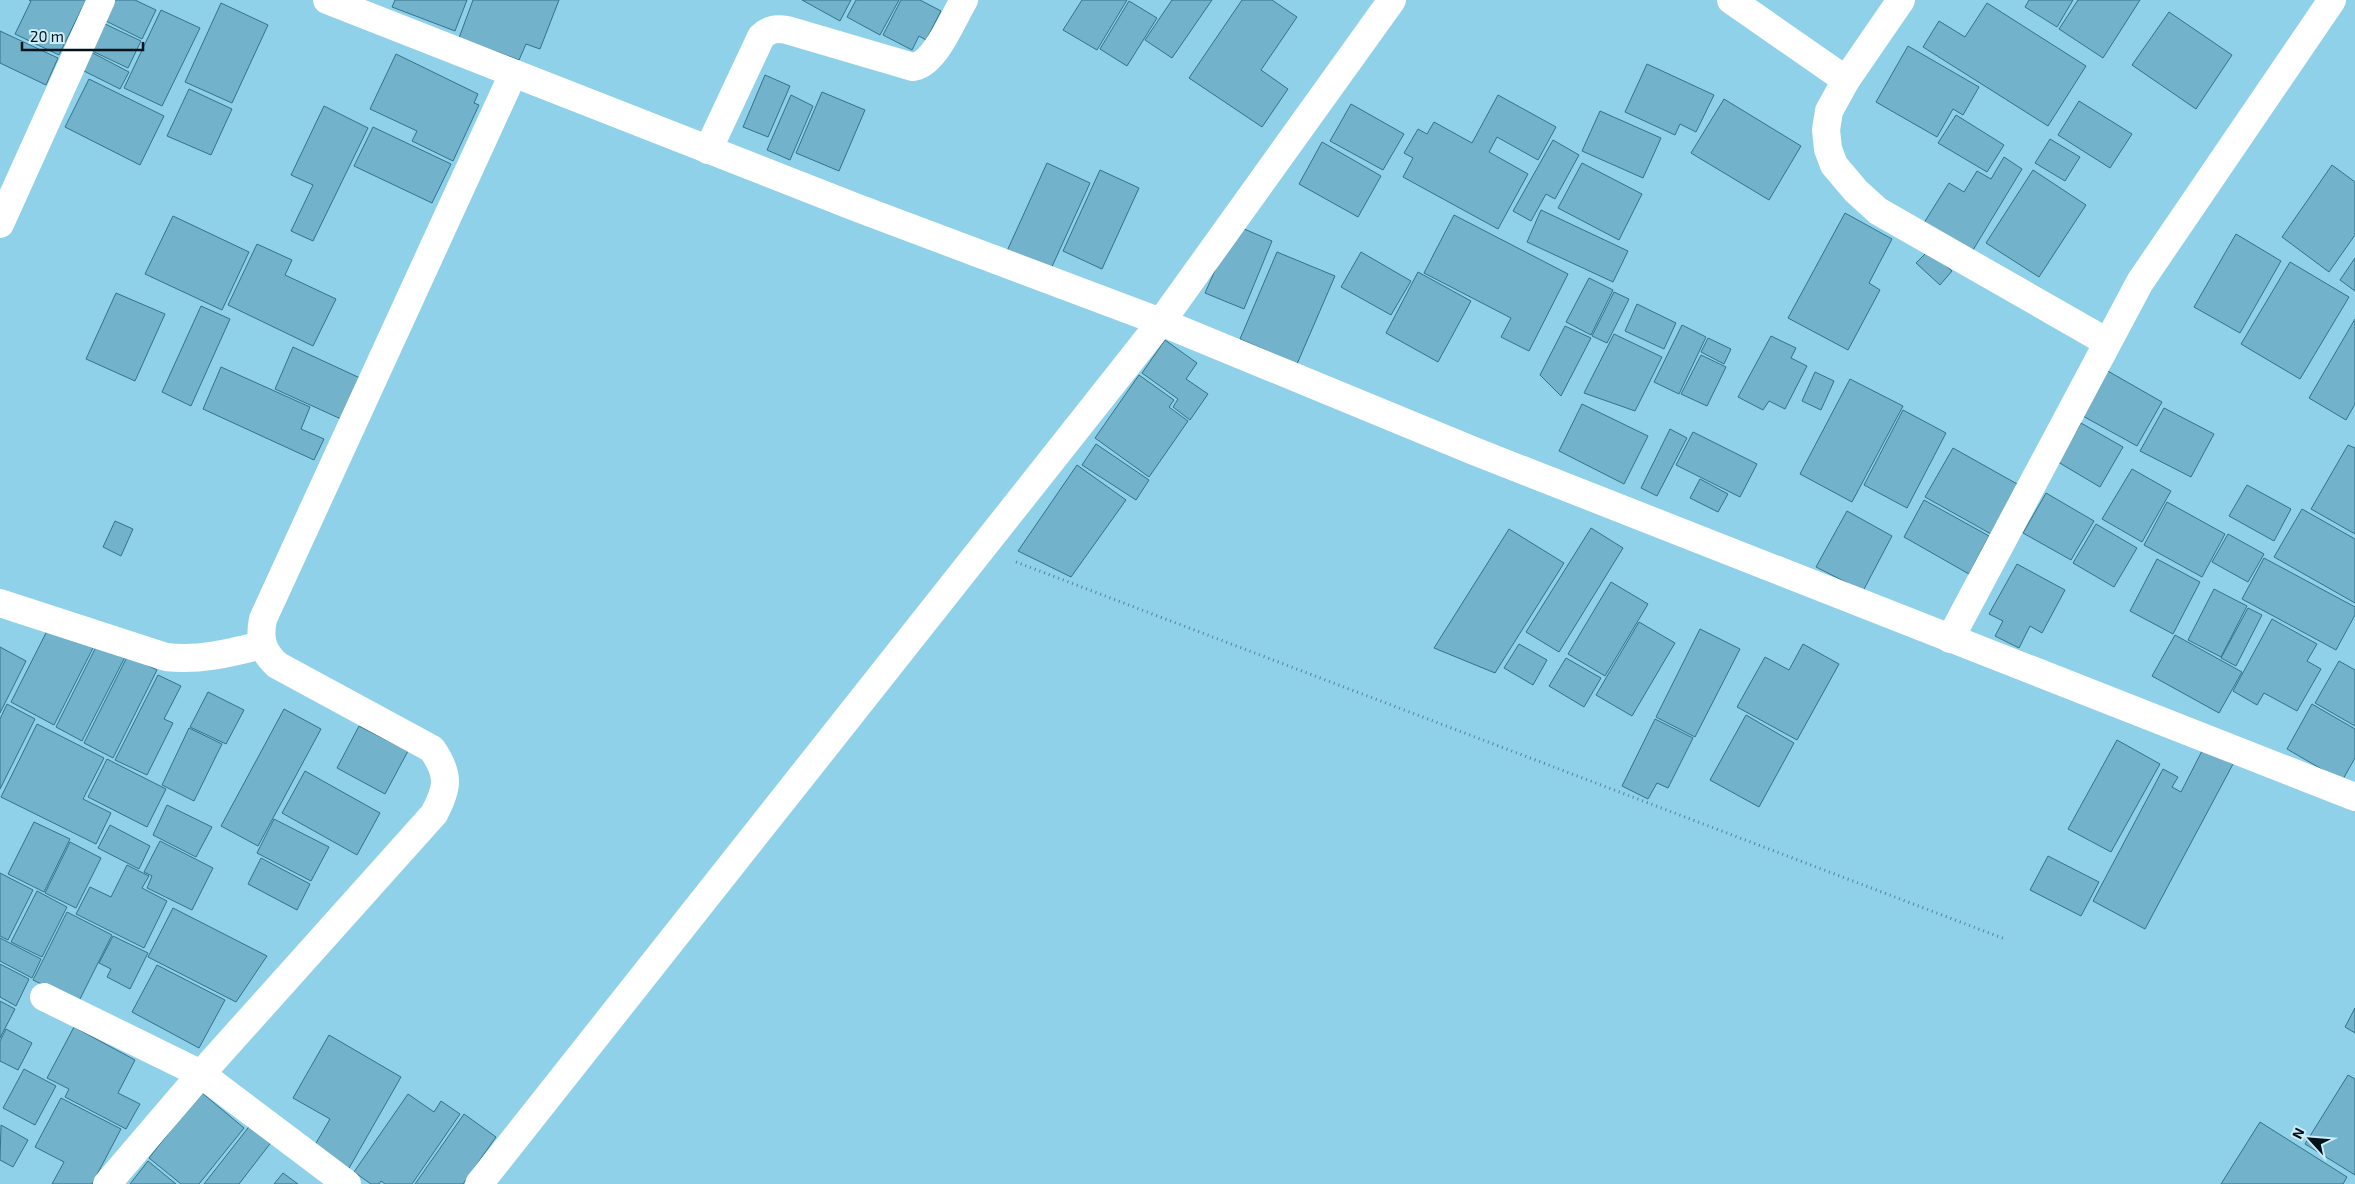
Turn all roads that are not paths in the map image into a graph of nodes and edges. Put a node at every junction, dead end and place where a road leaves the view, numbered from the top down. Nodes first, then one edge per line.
1 (101, 0) edge
2 (327, 0) edge
3 (964, 0) edge
4 (1392, 0) edge
5 (1731, 0) edge
6 (1901, 0) edge
7 (2332, 0) edge
8 (513, 74) junction
9 (1846, 80) junction
10 (708, 150) junction
11 (0, 224) edge
12 (1161, 322) junction
13 (2107, 342) junction
14 (0, 602) edge
15 (1950, 639) junction
16 (262, 645) junction
17 (2353, 793) edge
18 (44, 997) dead end
19 (202, 1074) junction
20 (107, 1184) edge
21 (347, 1184) edge
22 (479, 1184) edge

1 - 11 street
2 - 8 street
3 - 10 street
4 - 12 street
5 - 9 street
6 - 9 street
7 - 13 street
8 - 10 street
8 - 16 street
9 - 13 street
10 - 12 street
12 - 15 street
12 - 22 street
13 - 15 street
14 - 16 street
15 - 17 street
16 - 19 street
18 - 19 street
19 - 20 street
19 - 21 street

